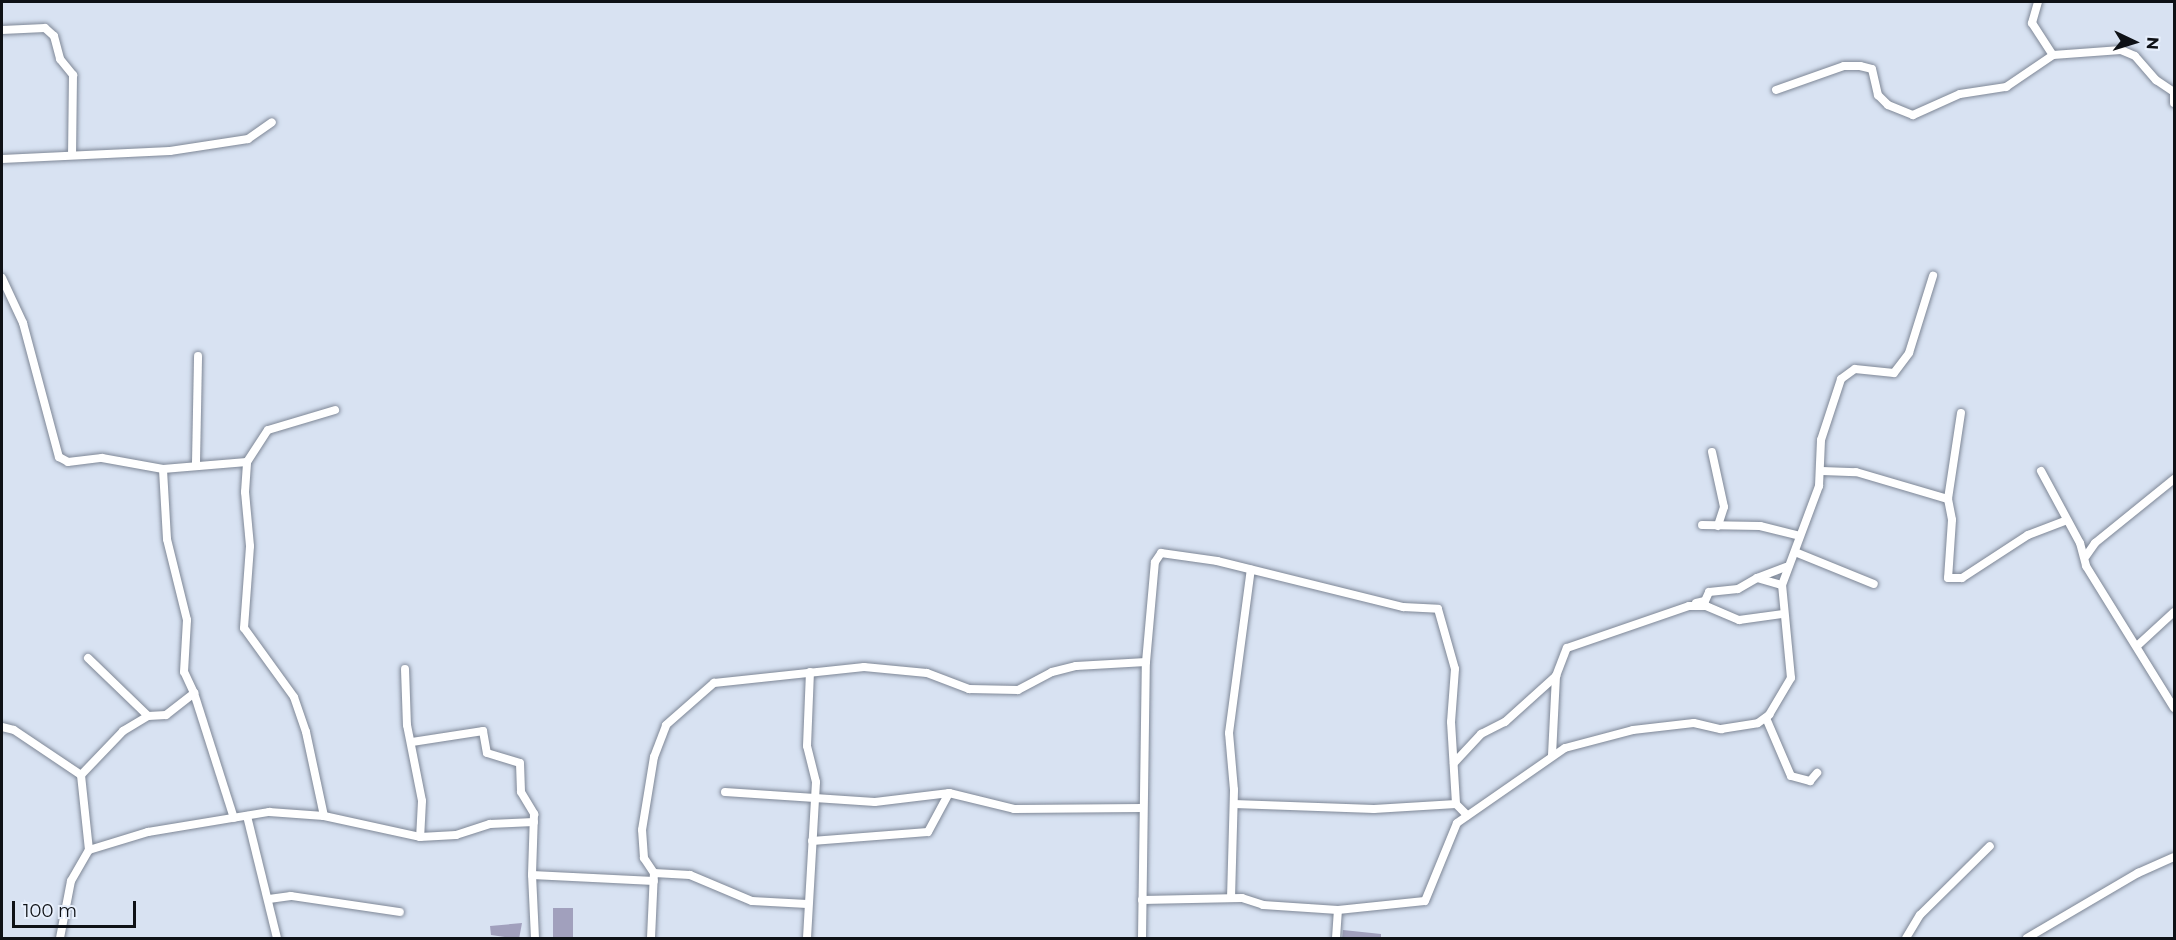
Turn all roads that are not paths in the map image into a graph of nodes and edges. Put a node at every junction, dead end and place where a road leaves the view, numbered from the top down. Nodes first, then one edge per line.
1 (2038, 2) edge
2 (2, 30) edge
3 (2053, 55) junction
4 (1776, 90) dead end
5 (2174, 92) edge
6 (2175, 103) edge
7 (272, 122) dead end
8 (72, 154) junction
9 (2, 159) edge
10 (1933, 276) dead end
11 (2, 278) edge
12 (198, 356) dead end
13 (335, 410) dead end
14 (1960, 413) dead end
15 (1712, 452) dead end
16 (247, 462) junction
17 (196, 463) junction
18 (163, 469) junction
19 (1822, 471) junction
20 (2041, 471) dead end
21 (2175, 480) edge
22 (1948, 499) junction
23 (2065, 521) junction
24 (1702, 525) dead end
25 (1718, 526) junction
26 (1800, 536) junction
27 (1795, 552) junction
28 (2086, 556) junction
29 (1786, 567) junction
30 (1251, 569) junction
31 (1757, 578) junction
32 (1874, 584) dead end
33 (1782, 585) junction
34 (1689, 606) junction
35 (2175, 612) edge
36 (1782, 614) junction
37 (2137, 646) junction
38 (88, 658) dead end
39 (1146, 662) junction
40 (405, 669) dead end
41 (810, 672) junction
42 (1556, 676) junction
43 (195, 693) junction
44 (2175, 708) edge
45 (148, 716) junction
46 (1766, 718) junction
47 (2, 728) edge
48 (412, 742) junction
49 (1552, 755) junction
50 (1455, 763) junction
51 (1817, 773) dead end
52 (81, 775) junction
53 (724, 792) dead end
54 (949, 793) junction
55 (815, 800) junction
56 (1234, 804) junction
57 (1456, 804) junction
58 (1143, 808) junction
59 (1467, 815) junction
60 (247, 816) junction
61 (324, 816) junction
62 (234, 818) junction
63 (534, 822) junction
64 (420, 837) junction
65 (812, 841) junction
66 (1990, 846) dead end
67 (89, 850) junction
68 (2175, 857) edge
69 (532, 875) junction
70 (654, 877) junction
71 (1231, 898) junction
72 (269, 899) junction
73 (1142, 900) junction
74 (807, 904) junction
75 (1338, 910) junction
76 (400, 912) dead end
77 (60, 939) edge
78 (277, 939) edge
79 (535, 939) edge
80 (651, 939) edge
81 (807, 939) edge
82 (1142, 939) edge
83 (1336, 939) edge
84 (1906, 939) edge
85 (2027, 939) edge

1 - 3 street
2 - 8 street
3 - 4 street
3 - 5 street
5 - 6 street
7 - 8 street
8 - 9 street
10 - 19 street
11 - 18 street
12 - 17 street
13 - 16 street
14 - 22 street
15 - 25 street
16 - 17 street
16 - 61 street
17 - 18 street
18 - 43 street
19 - 22 street
19 - 26 street
20 - 23 street
21 - 28 street
22 - 23 street
23 - 28 street
24 - 25 street
25 - 26 street
26 - 27 street
27 - 29 street
27 - 32 street
28 - 37 street
29 - 31 street
29 - 33 street
30 - 39 street
30 - 50 street
30 - 56 street
31 - 33 street
31 - 34 street
33 - 36 street
34 - 36 street
34 - 42 street
35 - 37 street
36 - 46 street
37 - 44 street
38 - 45 street
39 - 41 street
39 - 58 street
40 - 48 street
41 - 55 street
41 - 70 street
42 - 49 street
42 - 50 street
43 - 45 street
43 - 62 street
45 - 52 street
46 - 49 street
46 - 51 street
47 - 52 street
48 - 63 street
48 - 64 street
49 - 59 street
50 - 57 street
52 - 67 street
53 - 55 street
54 - 55 street
54 - 58 street
54 - 65 street
55 - 65 street
56 - 57 street
56 - 71 street
57 - 59 street
58 - 73 street
59 - 75 street
60 - 61 street
60 - 62 street
60 - 72 street
61 - 64 street
62 - 67 street
63 - 64 street
63 - 69 street
65 - 74 street
66 - 84 street
67 - 77 street
68 - 85 street
69 - 70 street
69 - 79 street
70 - 74 street
70 - 80 street
71 - 73 street
71 - 75 street
72 - 76 street
72 - 78 street
73 - 82 street
74 - 81 street
75 - 83 street

